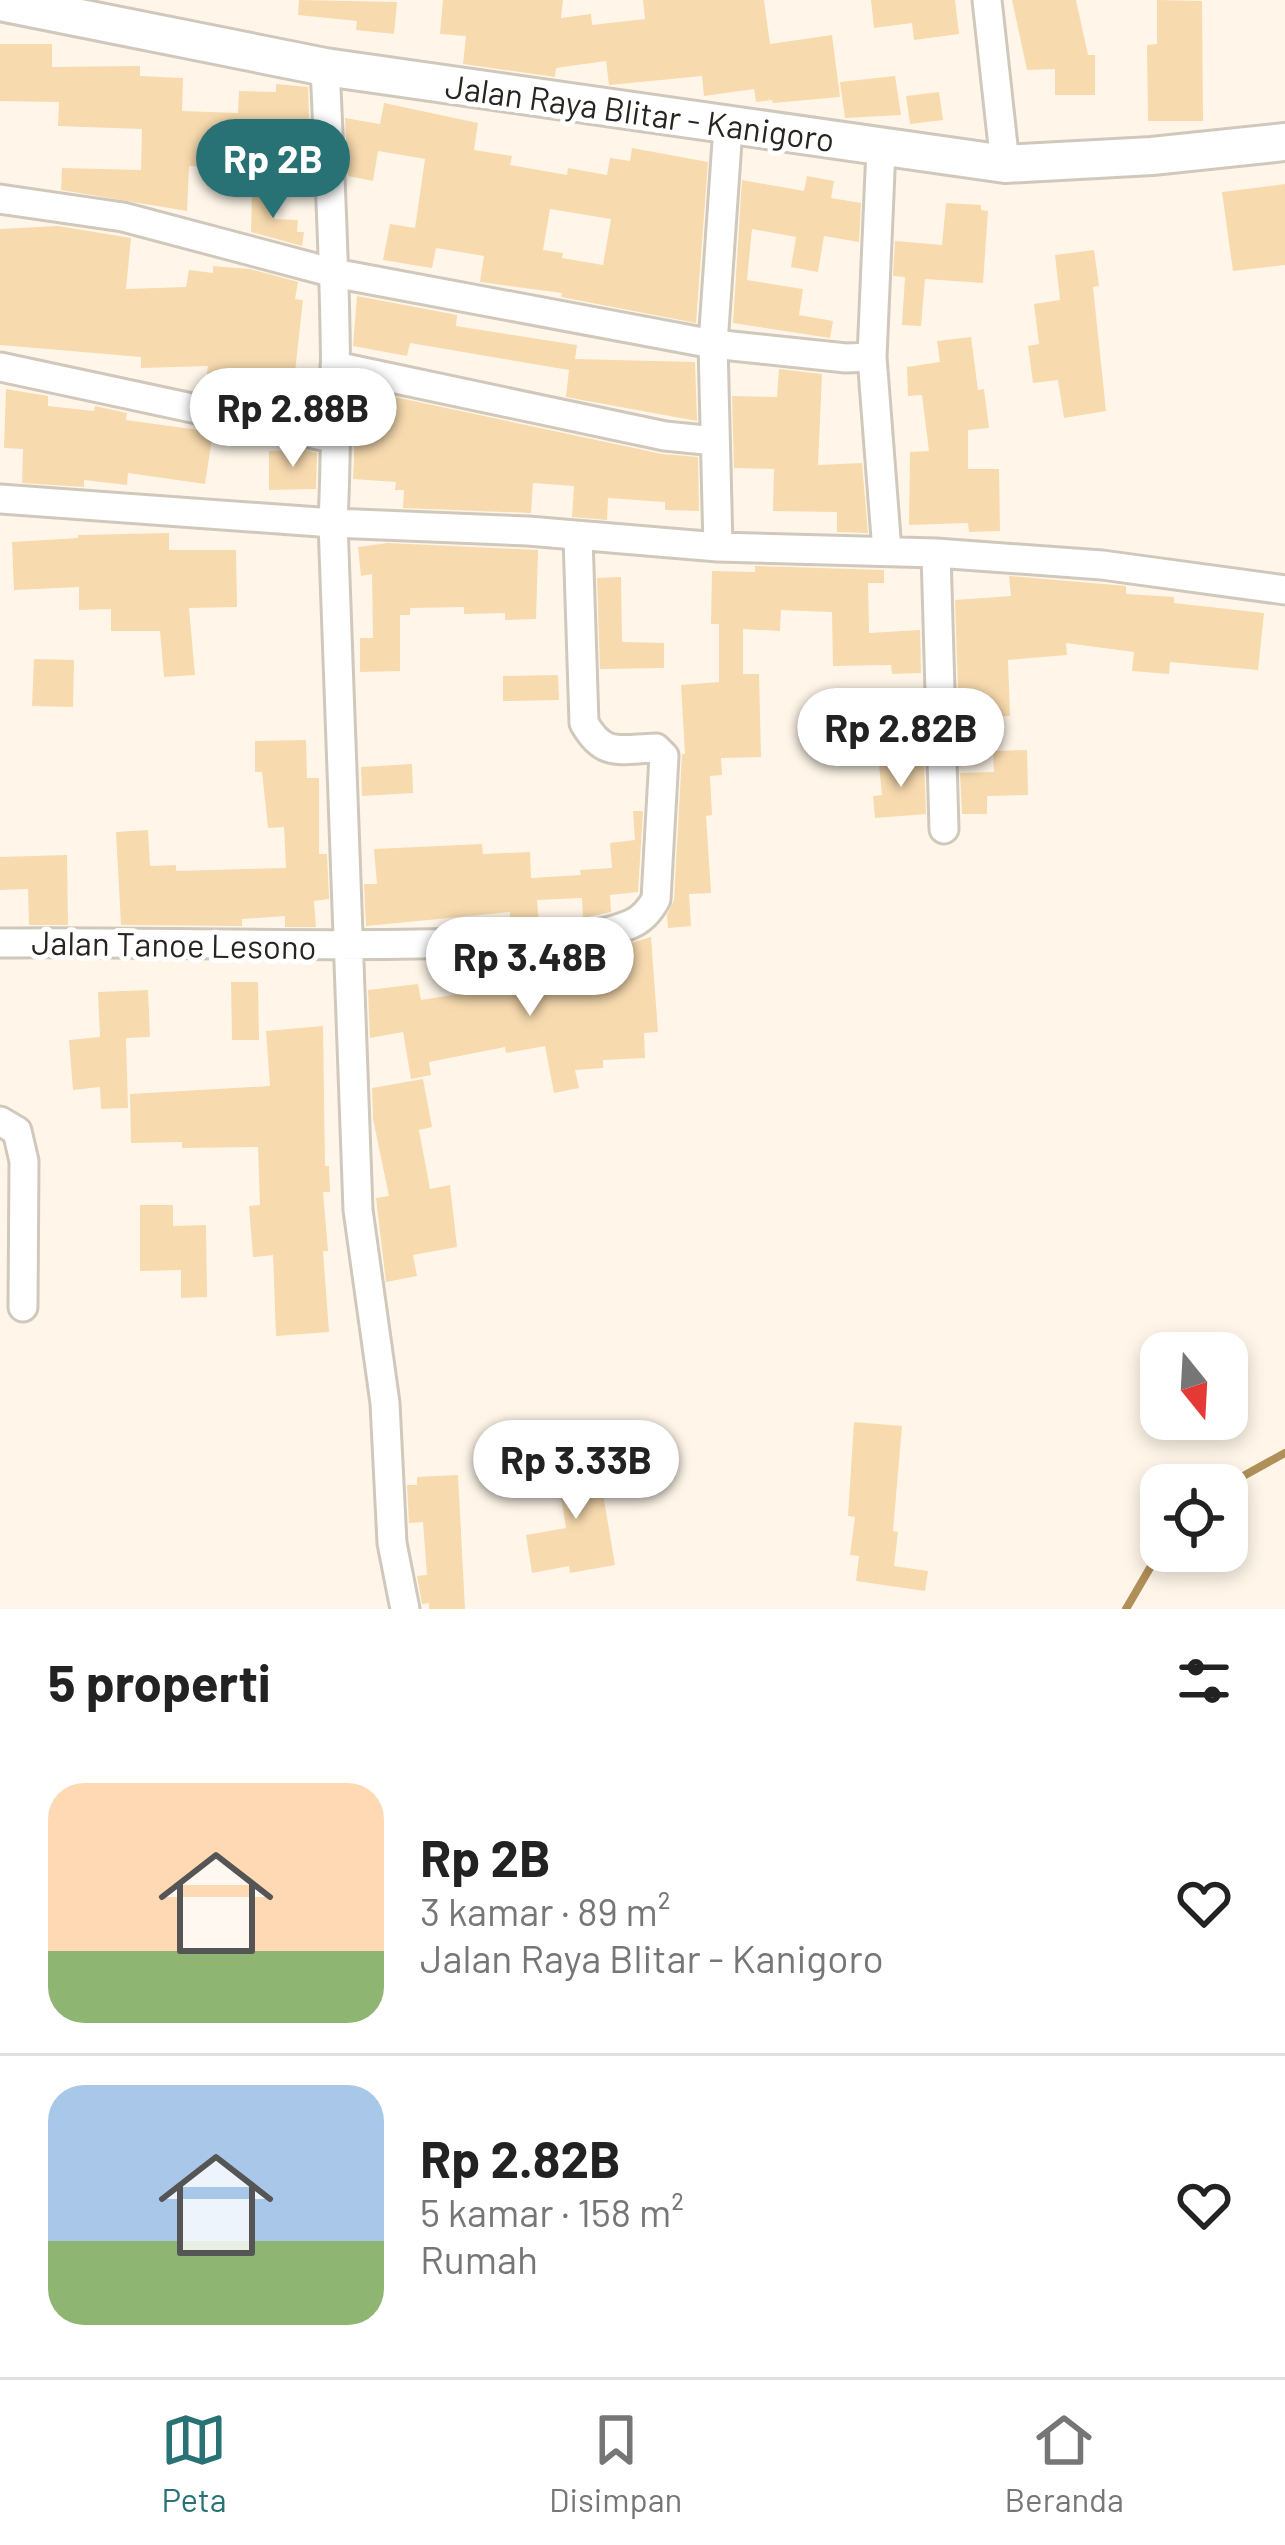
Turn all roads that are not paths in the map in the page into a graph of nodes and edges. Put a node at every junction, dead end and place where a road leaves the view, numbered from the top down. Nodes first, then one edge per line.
1 (987, 0) edge
2 (0, 2) edge
3 (117, 12) edge
4 (325, 67) junction
5 (728, 127) junction
6 (1285, 142) edge
7 (881, 148) junction
8 (1005, 164) junction
9 (0, 199) edge
10 (334, 273) junction
11 (713, 344) junction
12 (872, 357) junction
13 (335, 365) junction
14 (0, 367) edge
15 (337, 440) junction
16 (716, 441) junction
17 (0, 499) edge
18 (333, 523) junction
19 (578, 537) junction
20 (718, 547) junction
21 (887, 551) junction
22 (936, 553) junction
23 (1285, 590) edge
24 (944, 829) dead end
25 (0, 943) edge
26 (349, 946) junction
27 (0, 1121) edge
28 (23, 1307) dead end
29 (405, 1609) edge

1 - 8 street
2 - 3 main road, Jalan Raya Blitar - Kanigoro
3 - 4 main road, Jalan Raya Blitar - Kanigoro
4 - 5 main road, Jalan Raya Blitar - Kanigoro
4 - 10 street
5 - 7 main road, Jalan Raya Blitar - Kanigoro
5 - 11 street
6 - 8 main road, Jalan Raya Blitar - Kanigoro
7 - 8 main road, Jalan Raya Blitar - Kanigoro
7 - 12 street
9 - 10 street
10 - 11 street
10 - 13 street
11 - 12 street
11 - 16 street
12 - 21 street
13 - 15 street
13 - 16 street
14 - 15 street
15 - 18 street
16 - 20 street
17 - 18 street
18 - 19 street
18 - 26 street
19 - 20 street
19 - 26 street, Jalan Tanoe Lesono
20 - 21 street
21 - 22 street
22 - 23 street
22 - 24 street
25 - 26 street, Jalan Tanoe Lesono
26 - 29 street
27 - 28 street

